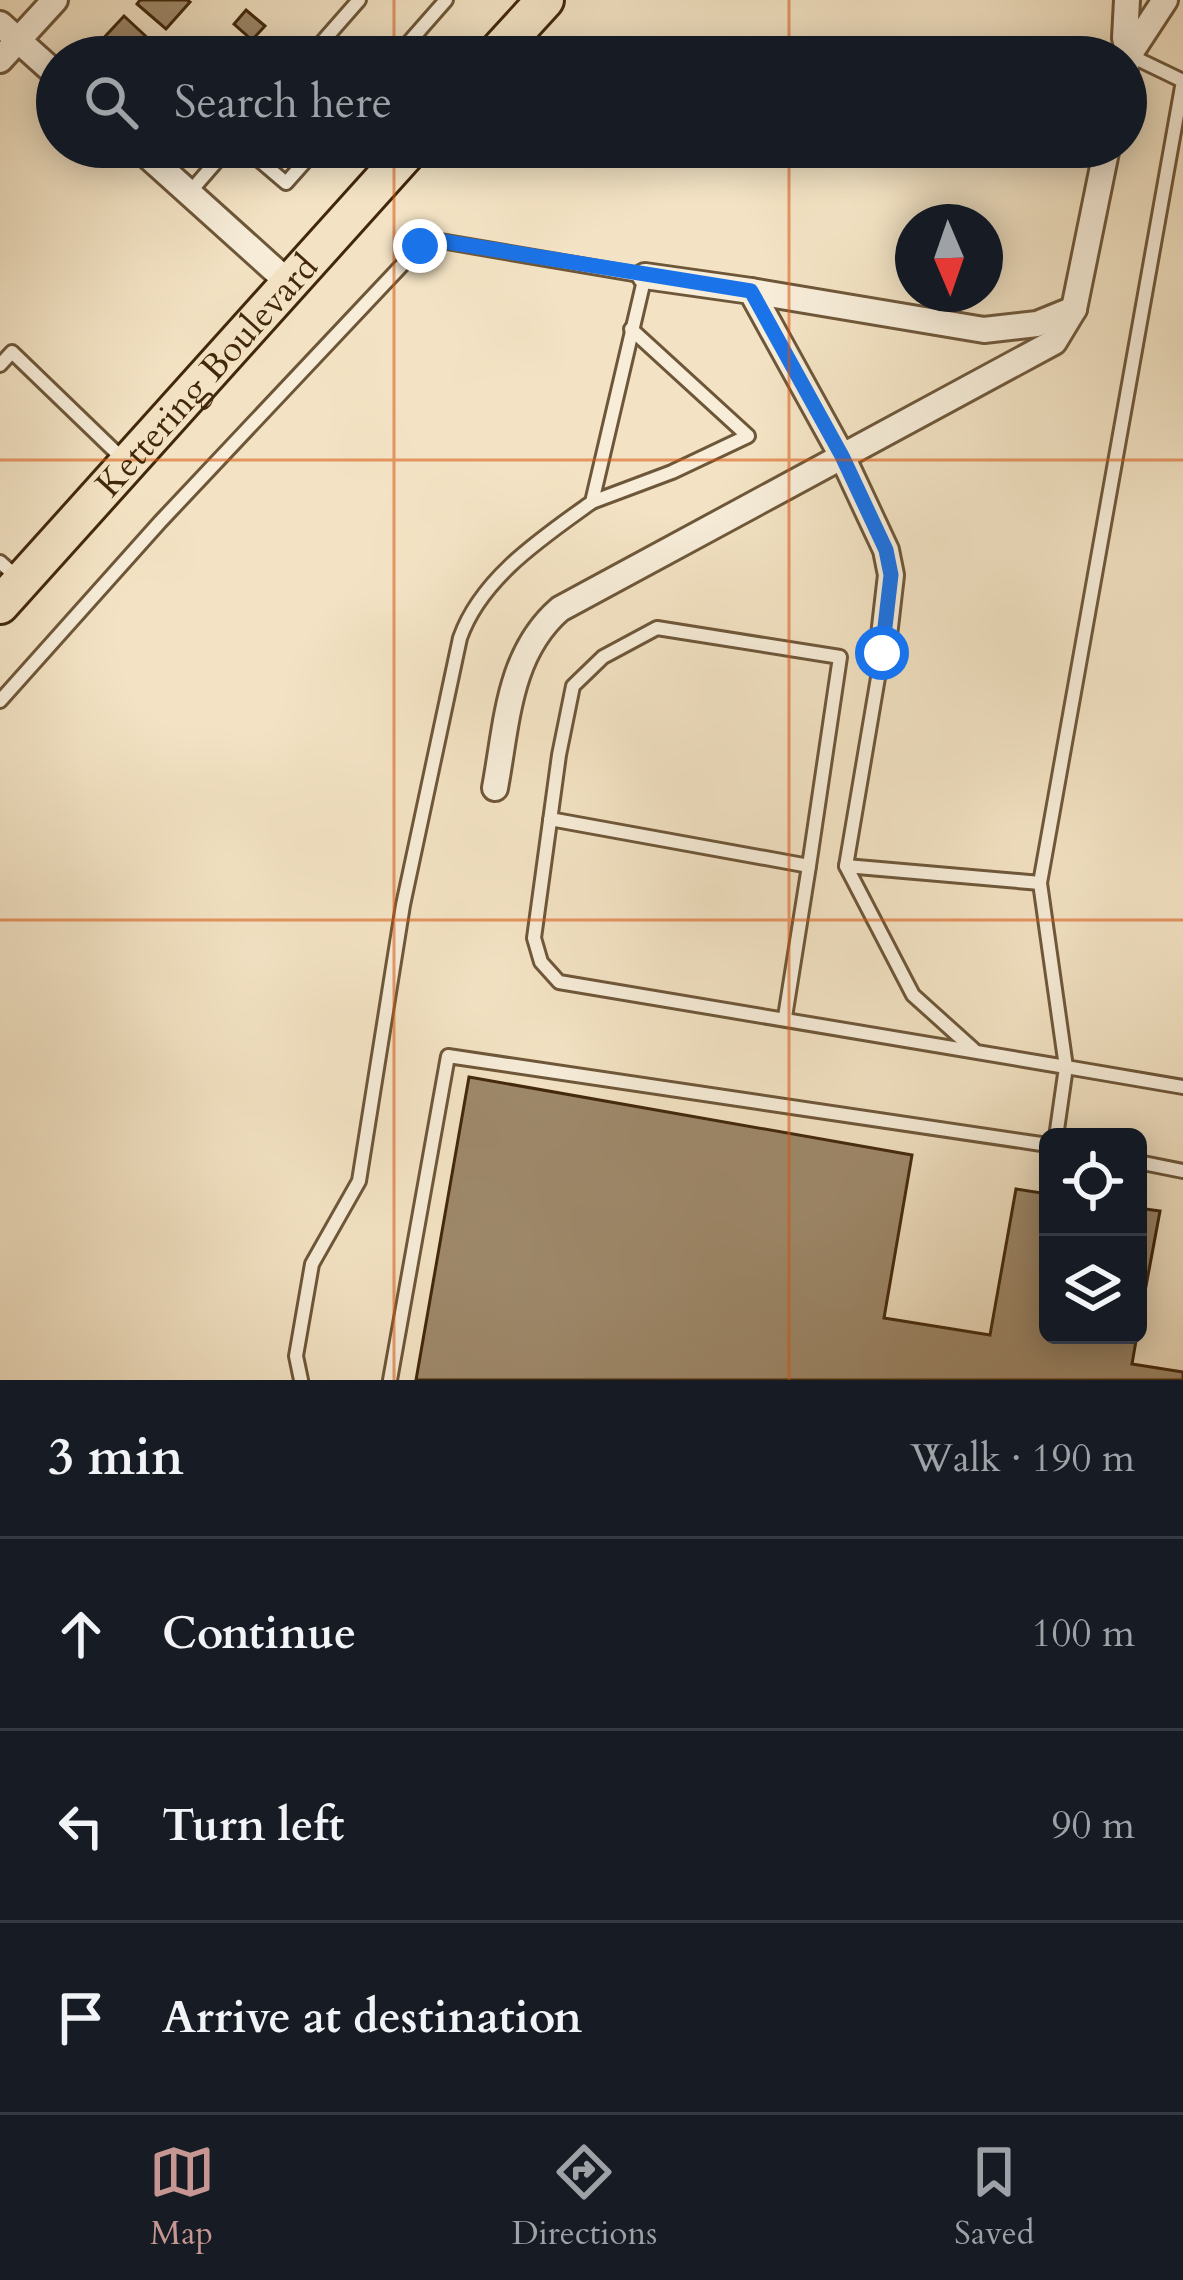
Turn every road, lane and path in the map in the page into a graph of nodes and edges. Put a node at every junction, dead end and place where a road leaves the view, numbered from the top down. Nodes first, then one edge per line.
1 (55, 0) edge
2 (359, 0) edge
3 (446, 0) edge
4 (544, 0) edge
5 (1126, 0) edge
6 (1165, 0) edge
7 (9, 31) edge
8 (327, 36) edge
9 (414, 36) edge
10 (512, 36) edge
11 (1125, 36) edge
12 (1142, 36) edge
13 (36, 56) edge
14 (0, 60) edge
15 (1147, 68) edge
16 (161, 168) edge
17 (211, 168) edge
18 (268, 168) edge
19 (299, 168) edge
20 (393, 168) edge
21 (1103, 168) edge
22 (189, 193) junction
23 (645, 276) junction
24 (289, 283) junction
25 (751, 291) junction
26 (1074, 309) junction
27 (632, 329) junction
28 (0, 365) edge
29 (842, 456) junction
30 (127, 463) junction
31 (592, 502) junction
32 (7, 583) edge
33 (882, 653) joint
34 (0, 701) edge
35 (495, 788) dead end
36 (550, 819) junction
37 (809, 866) junction
38 (846, 866) junction
39 (1040, 883) junction
40 (785, 1018) junction
41 (974, 1050) junction
42 (1066, 1067) junction
43 (1183, 1087) edge
44 (1057, 1128) edge
45 (1039, 1144) edge
46 (1147, 1164) edge
47 (1183, 1171) edge
48 (301, 1380) edge
49 (390, 1380) edge

1 - 7 street
2 - 8 lane
3 - 9 lane
4 - 10 main road
5 - 11 street
6 - 12 street
7 - 13 street
7 - 14 street
15 - 39 lane
16 - 22 street
17 - 22 lane
18 - 19 lane
20 - 24 main road, Kettering Boulevard
21 - 26 street
22 - 24 street
23 - 25 street
23 - 27 lane
23 - 34 lane
24 - 30 main road, Kettering Boulevard
25 - 26 street
25 - 29 street
26 - 29 street
27 - 31 lane
27 - 31 lane
28 - 30 lane
29 - 33 street
29 - 35 street
30 - 32 main road, Kettering Boulevard
31 - 48 lane
33 - 38 lane
36 - 37 lane
36 - 37 lane
36 - 40 lane
37 - 40 lane
38 - 39 lane
38 - 41 lane
39 - 42 lane
40 - 41 lane
41 - 42 lane
42 - 43 lane
42 - 44 lane
45 - 49 lane
46 - 47 lane

